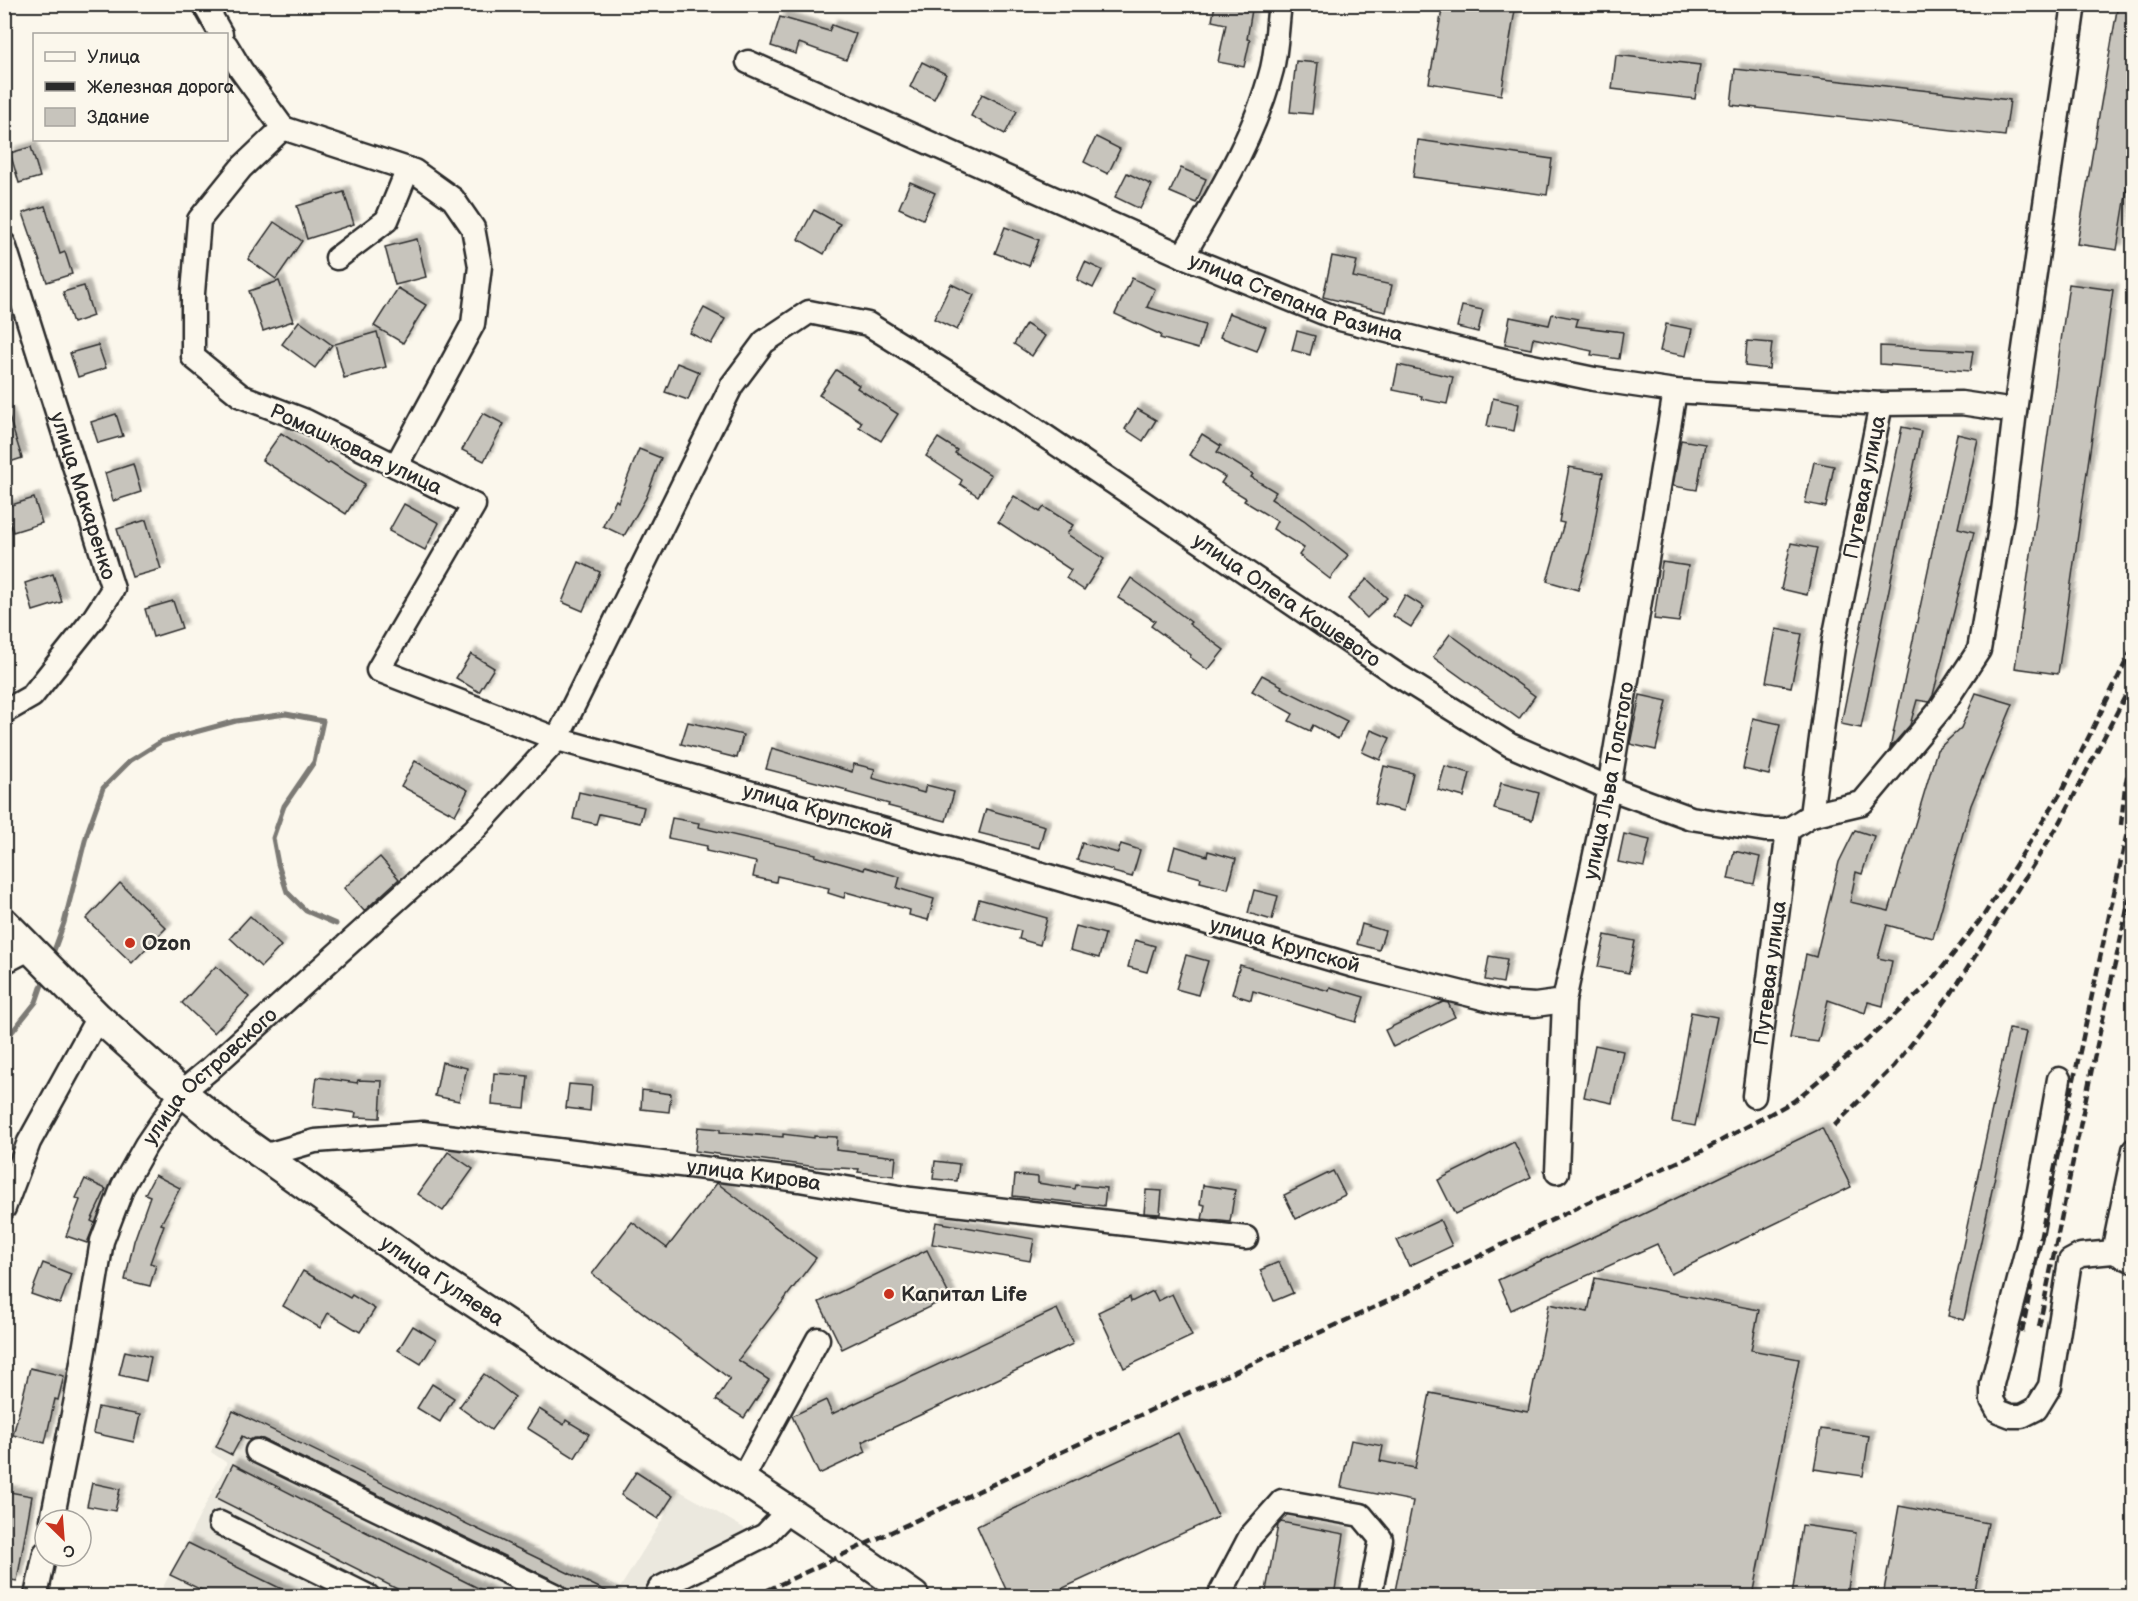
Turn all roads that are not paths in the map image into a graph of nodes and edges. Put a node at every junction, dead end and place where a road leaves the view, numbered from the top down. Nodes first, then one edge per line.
1 (204, 4) edge
2 (1280, 4) edge
3 (2074, 4) edge
4 (220, 33) edge
5 (228, 48) edge
6 (748, 62) dead end
7 (283, 128) junction
8 (408, 169) junction
9 (4, 244) edge
10 (1184, 256) junction
11 (337, 258) dead end
12 (1676, 391) junction
13 (1881, 404) junction
14 (2015, 411) junction
15 (396, 466) junction
16 (4, 712) edge
17 (557, 739) junction
18 (1609, 788) junction
19 (1811, 815) junction
20 (1788, 830) junction
21 (4, 922) edge
22 (31, 948) junction
23 (4, 962) edge
24 (1564, 1001) junction
25 (98, 1017) junction
26 (2059, 1079) dead end
27 (182, 1092) junction
28 (1754, 1096) dead end
29 (2133, 1150) edge
30 (263, 1156) junction
31 (1557, 1172) dead end
32 (4, 1208) edge
33 (1246, 1238) dead end
34 (2123, 1257) edge
35 (818, 1339) dead end
36 (257, 1451) dead end
37 (741, 1481) junction
38 (54, 1508) edge
39 (787, 1512) junction
40 (220, 1523) dead end
41 (42, 1568) edge
42 (36, 1596) edge
43 (368, 1596) edge
44 (556, 1596) edge
45 (656, 1596) edge
46 (914, 1596) edge
47 (1219, 1596) edge
48 (1370, 1596) edge

1 - 4 street
2 - 10 street
3 - 14 street
5 - 7 street
6 - 10 street, улица Степана Разина
7 - 8 street
7 - 15 street, Ромашковая улица
8 - 11 street
8 - 15 street
9 - 16 street, улица Макаренко
10 - 12 street, улица Степана Разина
12 - 13 street, улица Степана Разина
12 - 18 street, улица Льва Толстого
13 - 14 street, Путевая улица
13 - 19 street, Путевая улица
14 - 19 street
15 - 17 street, Ромашковая улица
17 - 18 street, улица Олега Кошевого
17 - 24 street, улица Крупской
17 - 27 street, улица Островского
18 - 20 street, улица Олега Кошевого
18 - 24 street, улица Льва Толстого
19 - 20 street
20 - 28 street, Путевая улица
21 - 22 main road, улица Гуляева
22 - 23 street
22 - 25 main road, улица Гуляева
24 - 31 street, улица Льва Толстого
25 - 27 main road, улица Гуляева
25 - 32 street
26 - 34 street
27 - 30 main road, улица Гуляева
27 - 38 street, улица Островского
29 - 34 street
30 - 33 street, улица Кирова
30 - 37 main road, улица Гуляева
35 - 37 street
36 - 44 street
37 - 39 main road, улица Гуляева
39 - 45 street
39 - 46 main road, улица Гуляева
40 - 43 street
41 - 42 street
47 - 48 street

